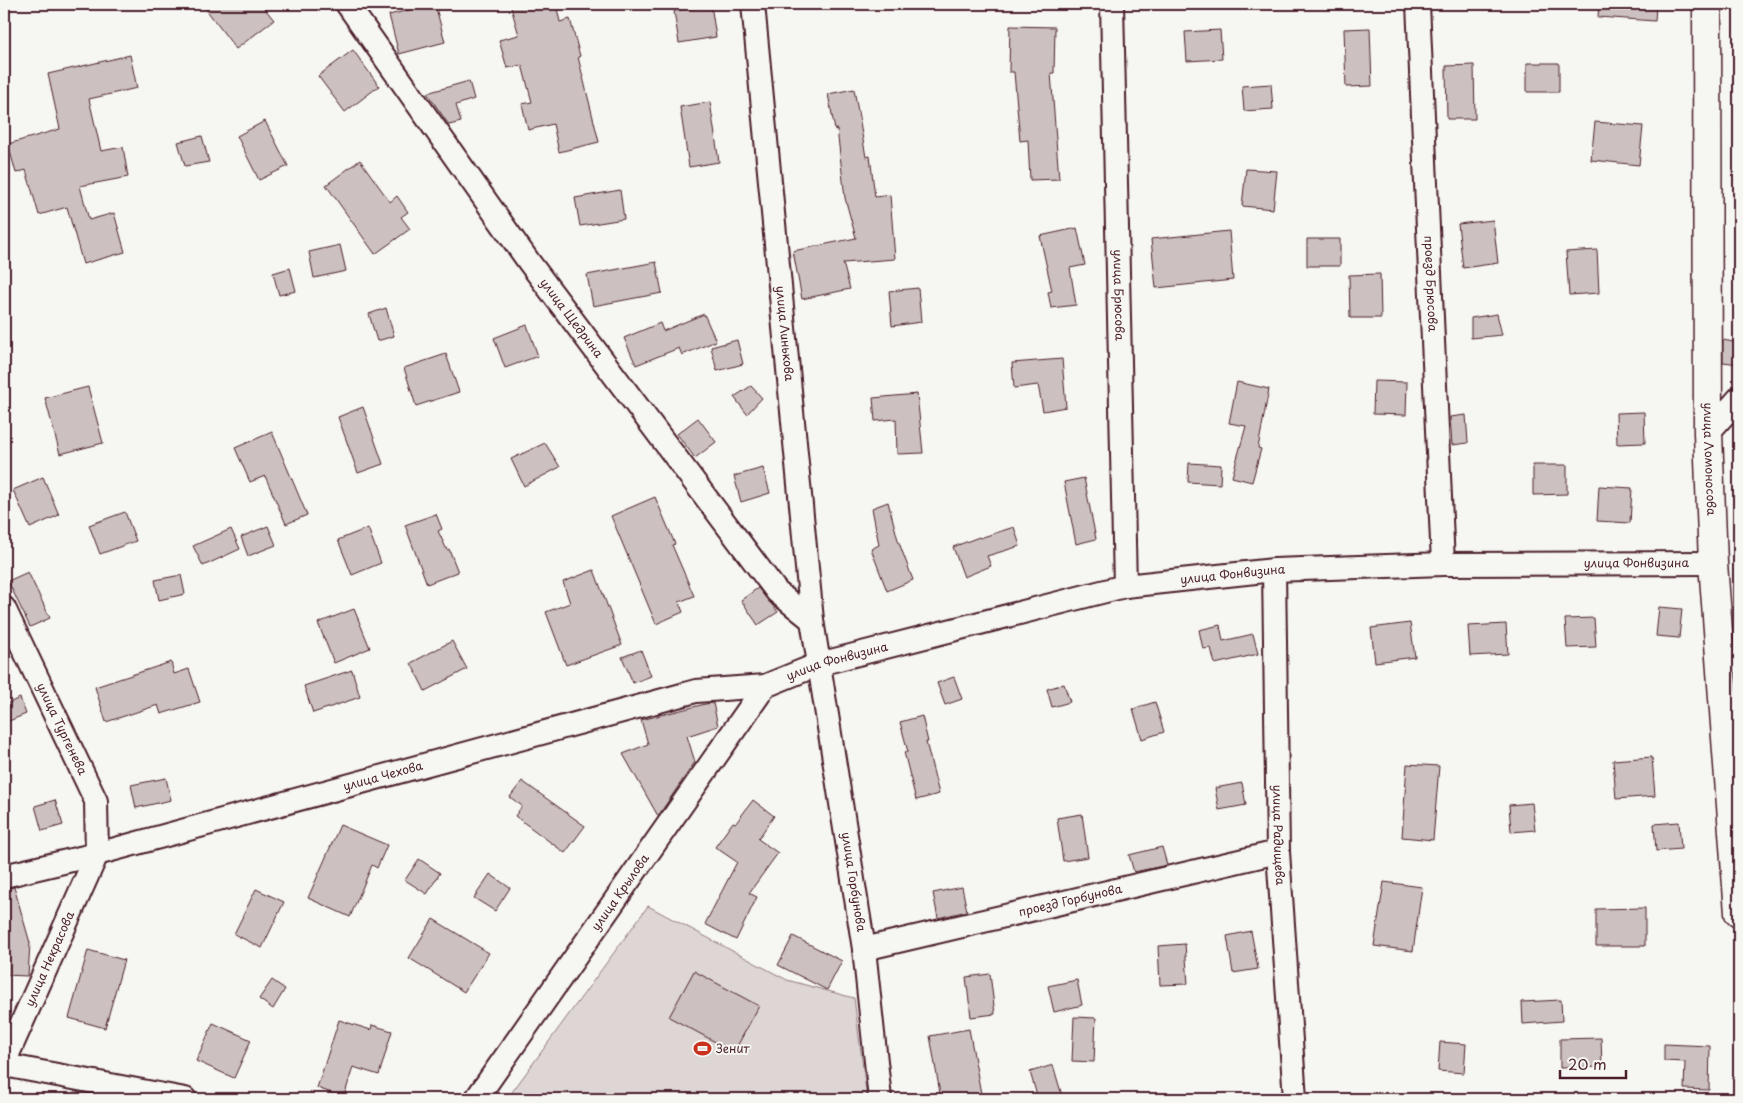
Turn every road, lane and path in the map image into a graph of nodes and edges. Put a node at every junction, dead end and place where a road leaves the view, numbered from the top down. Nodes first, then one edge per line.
1 (347, 4) edge
2 (753, 4) edge
3 (1112, 4) edge
4 (1418, 4) edge
5 (1707, 4) edge
6 (1739, 398) edge
7 (1708, 433) junction
8 (1443, 564) junction
9 (1713, 564) junction
10 (1274, 570) junction
11 (1125, 586) junction
12 (4, 608) edge
13 (812, 620) junction
14 (819, 664) junction
15 (766, 686) junction
16 (1278, 852) junction
17 (97, 854) junction
18 (4, 876) edge
19 (1739, 913) edge
20 (864, 949) junction
21 (4, 1064) edge
22 (185, 1099) edge
23 (476, 1099) edge
24 (880, 1099) edge
25 (1295, 1099) edge

1 - 13 street, улица Щедрина
2 - 13 street, улица Линькова
3 - 11 street, улица Брюсова
4 - 8 street, проезд Брюсова
5 - 7 street, улица Ломоносова
6 - 7 street
7 - 9 street, улица Ломоносова
8 - 9 street, улица Фонвизина
8 - 10 street, улица Фонвизина
9 - 19 street, улица Ломоносова
10 - 11 street, улица Фонвизина
10 - 16 street, улица Радищева
11 - 14 street, улица Фонвизина
12 - 17 street, улица Тургенева
13 - 14 street, улица Линькова
14 - 15 street, улица Фонвизина
14 - 20 street, улица Горбунова
15 - 17 street, улица Чехова
15 - 23 street, улица Крылова
16 - 20 street, проезд Горбунова
16 - 25 street, улица Радищева
17 - 18 street, улица Чехова
17 - 21 street, улица Некрасова
20 - 24 street, улица Горбунова
21 - 22 street

